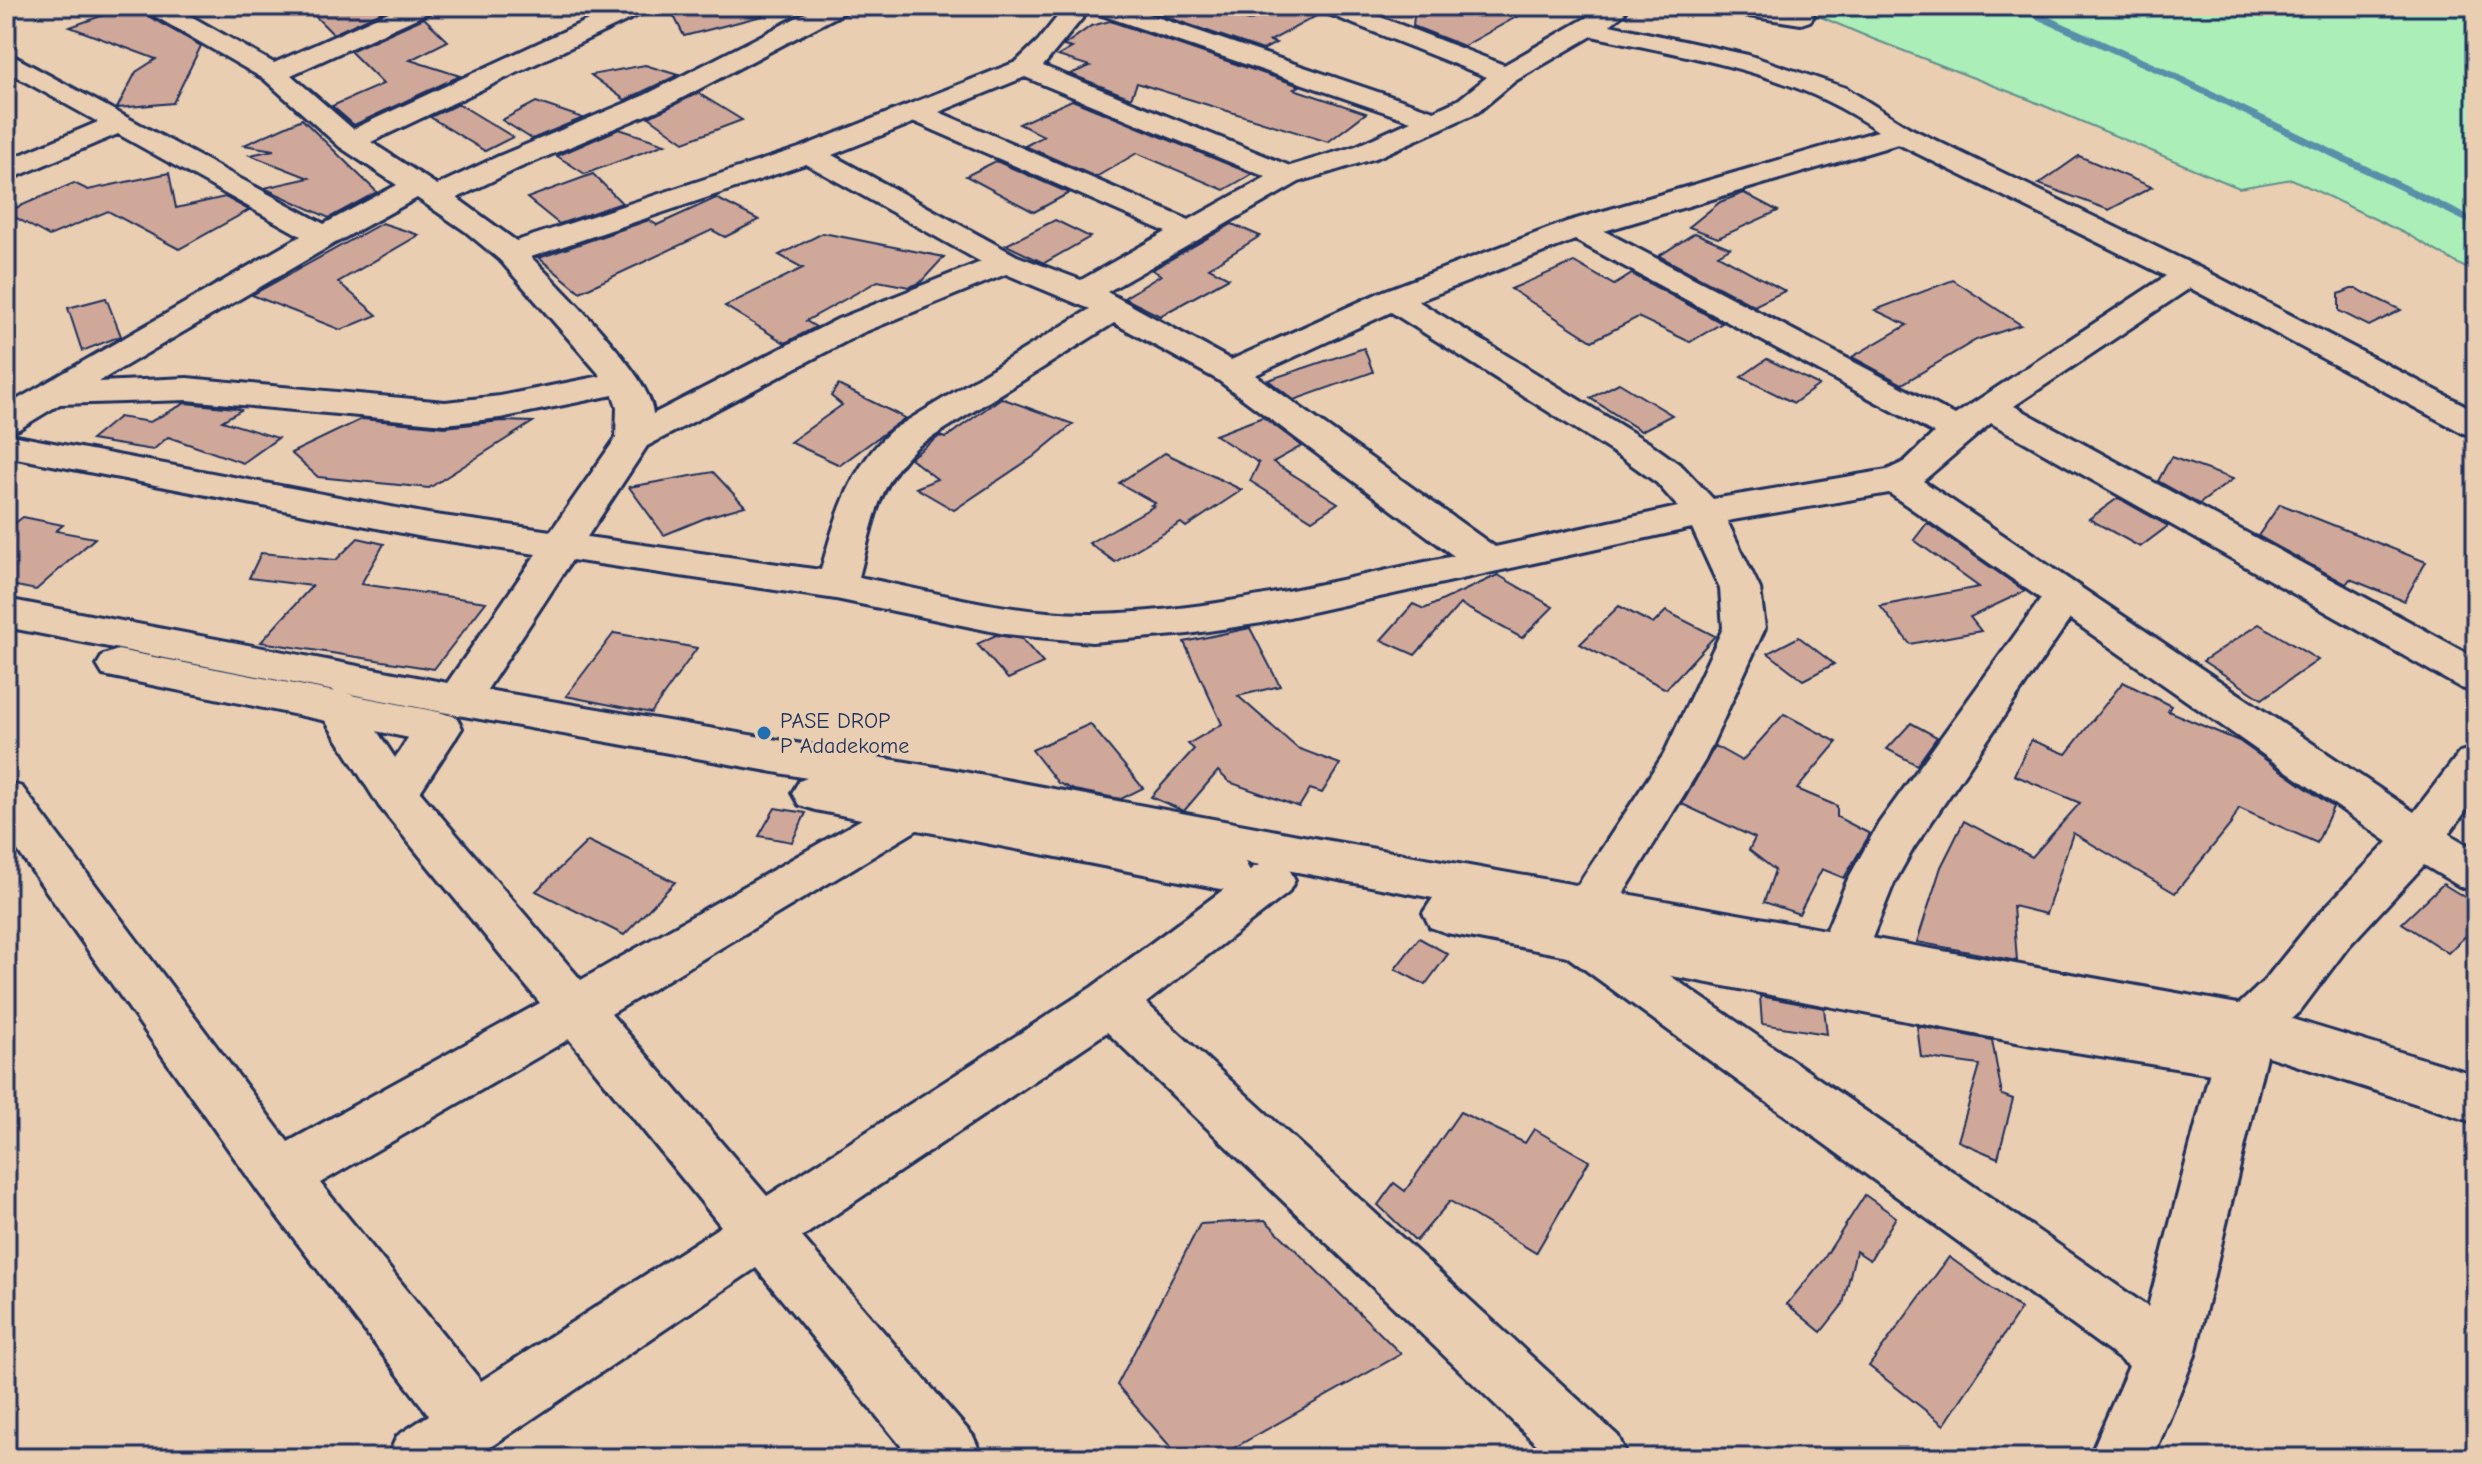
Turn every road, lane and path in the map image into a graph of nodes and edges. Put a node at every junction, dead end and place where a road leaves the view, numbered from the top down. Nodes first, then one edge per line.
1 (423, 6) edge
2 (638, 6) edge
3 (838, 6) edge
4 (1079, 6) edge
5 (1099, 6) edge
6 (1330, 6) edge
7 (1624, 6) edge
8 (1729, 6) edge
9 (181, 11) edge
10 (1801, 16) dead end
11 (1587, 27) junction
12 (1025, 68) junction
13 (12, 70) edge
14 (273, 73) junction
15 (1506, 75) junction
16 (918, 113) junction
17 (1434, 120) junction
18 (119, 123) junction
19 (1900, 134) junction
20 (350, 141) junction
21 (809, 154) junction
22 (6, 172) edge
23 (1289, 176) junction
24 (427, 192) junction
25 (1577, 229) junction
26 (1189, 231) junction
27 (324, 236) junction
28 (511, 253) junction
29 (1006, 263) junction
30 (2189, 275) junction
31 (1393, 299) junction
32 (1098, 301) junction
33 (1230, 373) junction
34 (625, 382) junction
35 (54, 394) junction
36 (1989, 407) junction
37 (6, 421) edge
38 (2476, 425) edge
39 (1957, 431) junction
40 (634, 438) junction
41 (6, 445) edge
42 (1896, 480) junction
43 (1704, 513) junction
44 (561, 548) junction
45 (1486, 560) junction
46 (836, 586) junction
47 (2065, 596) junction
48 (6, 613) edge
49 (6, 643) edge
50 (2476, 677) edge
51 (338, 706) junction
52 (449, 714) junction
53 (2476, 764) edge
54 (395, 794) junction
55 (6, 799) edge
56 (911, 812) junction
57 (2419, 839) junction
58 (2476, 873) edge
59 (1271, 880) junction
60 (1583, 923) junction
61 (1842, 953) junction
62 (1110, 1002) junction
63 (577, 1008) junction
64 (2244, 1042) junction
65 (2476, 1099) edge
66 (2476, 1128) edge
67 (280, 1176) junction
68 (763, 1231) junction
69 (2165, 1355) junction
70 (474, 1422) junction
71 (419, 1458) edge
72 (951, 1458) edge
73 (1596, 1458) edge
74 (2121, 1458) edge

1 - 14 street
2 - 20 street
3 - 24 street
4 - 12 street
5 - 17 street
6 - 15 street
7 - 11 street
8 - 10 street
9 - 14 street
11 - 15 street
11 - 19 street
12 - 16 street
12 - 23 street
13 - 18 street
14 - 20 street
15 - 17 street
16 - 21 street
16 - 26 street
17 - 23 street
18 - 22 street
18 - 27 street
19 - 25 street
19 - 30 street
20 - 24 street
21 - 28 street
21 - 29 street
23 - 26 street
24 - 27 street
24 - 28 street
25 - 31 street
25 - 39 street
26 - 32 street
27 - 35 street
28 - 34 street
29 - 32 street
29 - 40 street
30 - 36 street
30 - 38 street
31 - 33 street
31 - 43 street
32 - 33 street
32 - 46 street
33 - 45 street
34 - 35 street
34 - 40 street
35 - 37 street
36 - 39 street
36 - 50 street
39 - 42 street
40 - 44 street
41 - 44 street
42 - 43 street
42 - 47 street
43 - 45 street
43 - 60 street
44 - 46 street
44 - 52 street
45 - 46 street
47 - 57 street
47 - 61 street
48 - 52 street
49 - 51 street
51 - 52 street
51 - 54 street
52 - 54 street
52 - 56 street
52 - 60 street
53 - 57 street
54 - 63 street
55 - 67 street
56 - 59 street
56 - 63 street
57 - 58 street
57 - 64 street
59 - 60 street
59 - 62 street
60 - 61 street
60 - 64 street
60 - 69 street
61 - 64 street
62 - 68 street
62 - 73 street
63 - 67 street
63 - 68 street
64 - 65 street
64 - 66 street
64 - 69 street
67 - 70 street
68 - 70 street
68 - 72 street
69 - 74 street
70 - 71 street

